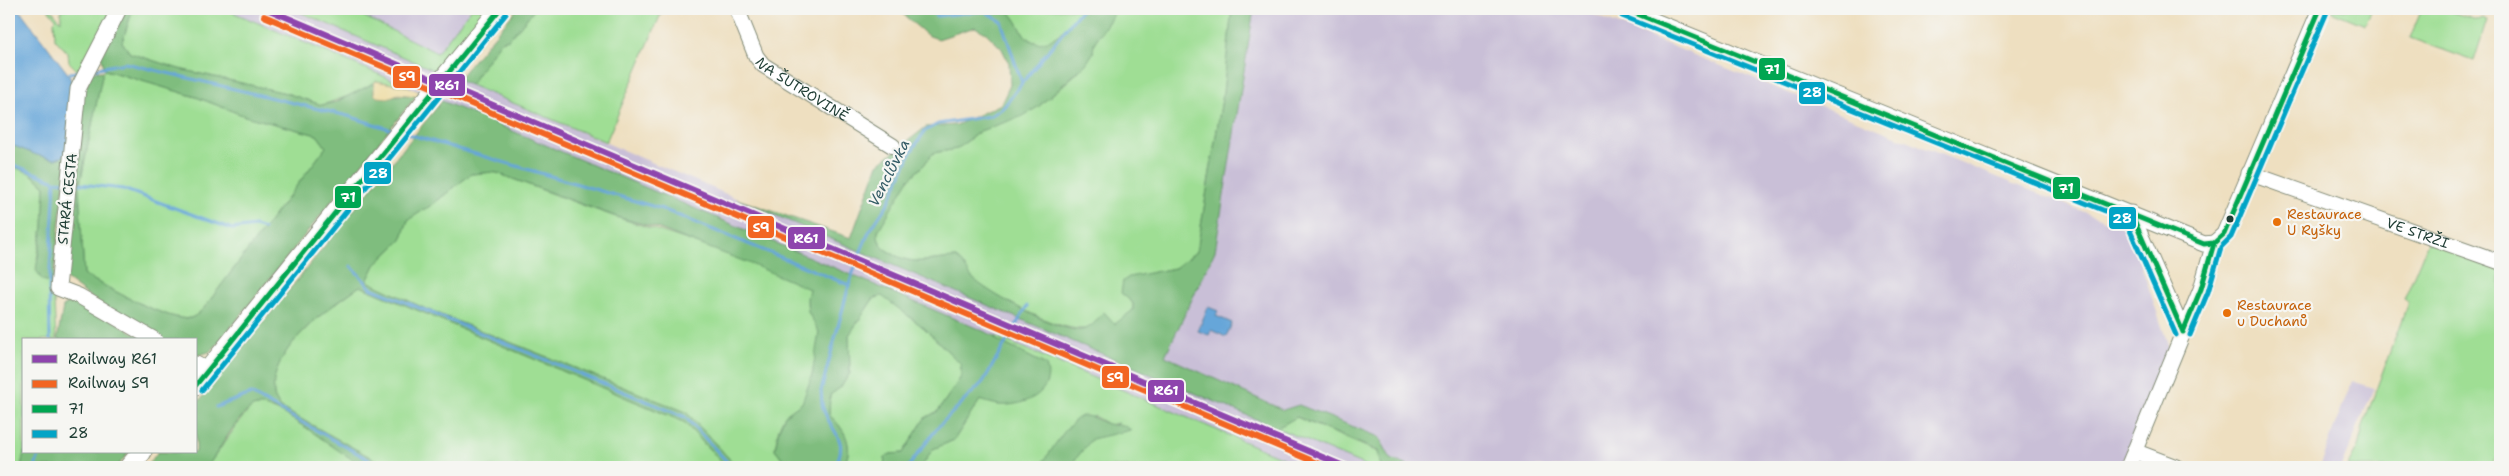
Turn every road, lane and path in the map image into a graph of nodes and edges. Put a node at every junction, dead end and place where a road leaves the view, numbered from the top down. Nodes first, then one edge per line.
1 (119, 9) edge
2 (500, 9) edge
3 (738, 9) edge
4 (1625, 9) edge
5 (2320, 9) edge
6 (893, 146) dead end
7 (2249, 173) junction
8 (2131, 213) junction
9 (2214, 243) junction
10 (2500, 262) edge
11 (2183, 332) junction
12 (152, 338) edge
13 (200, 373) edge
14 (2134, 450) junction
15 (140, 454) edge
16 (130, 467) edge
17 (2128, 467) edge
18 (2176, 467) edge

1 - 12 street, STARÁ CESTA
2 - 13 main road
3 - 6 street, NA ŠUTROVINĚ
4 - 8 street
5 - 7 street
7 - 9 street
7 - 10 street, VE STRŽI
8 - 9 street
8 - 11 street
9 - 11 street
11 - 14 street
14 - 17 street
14 - 18 street
15 - 16 main road

